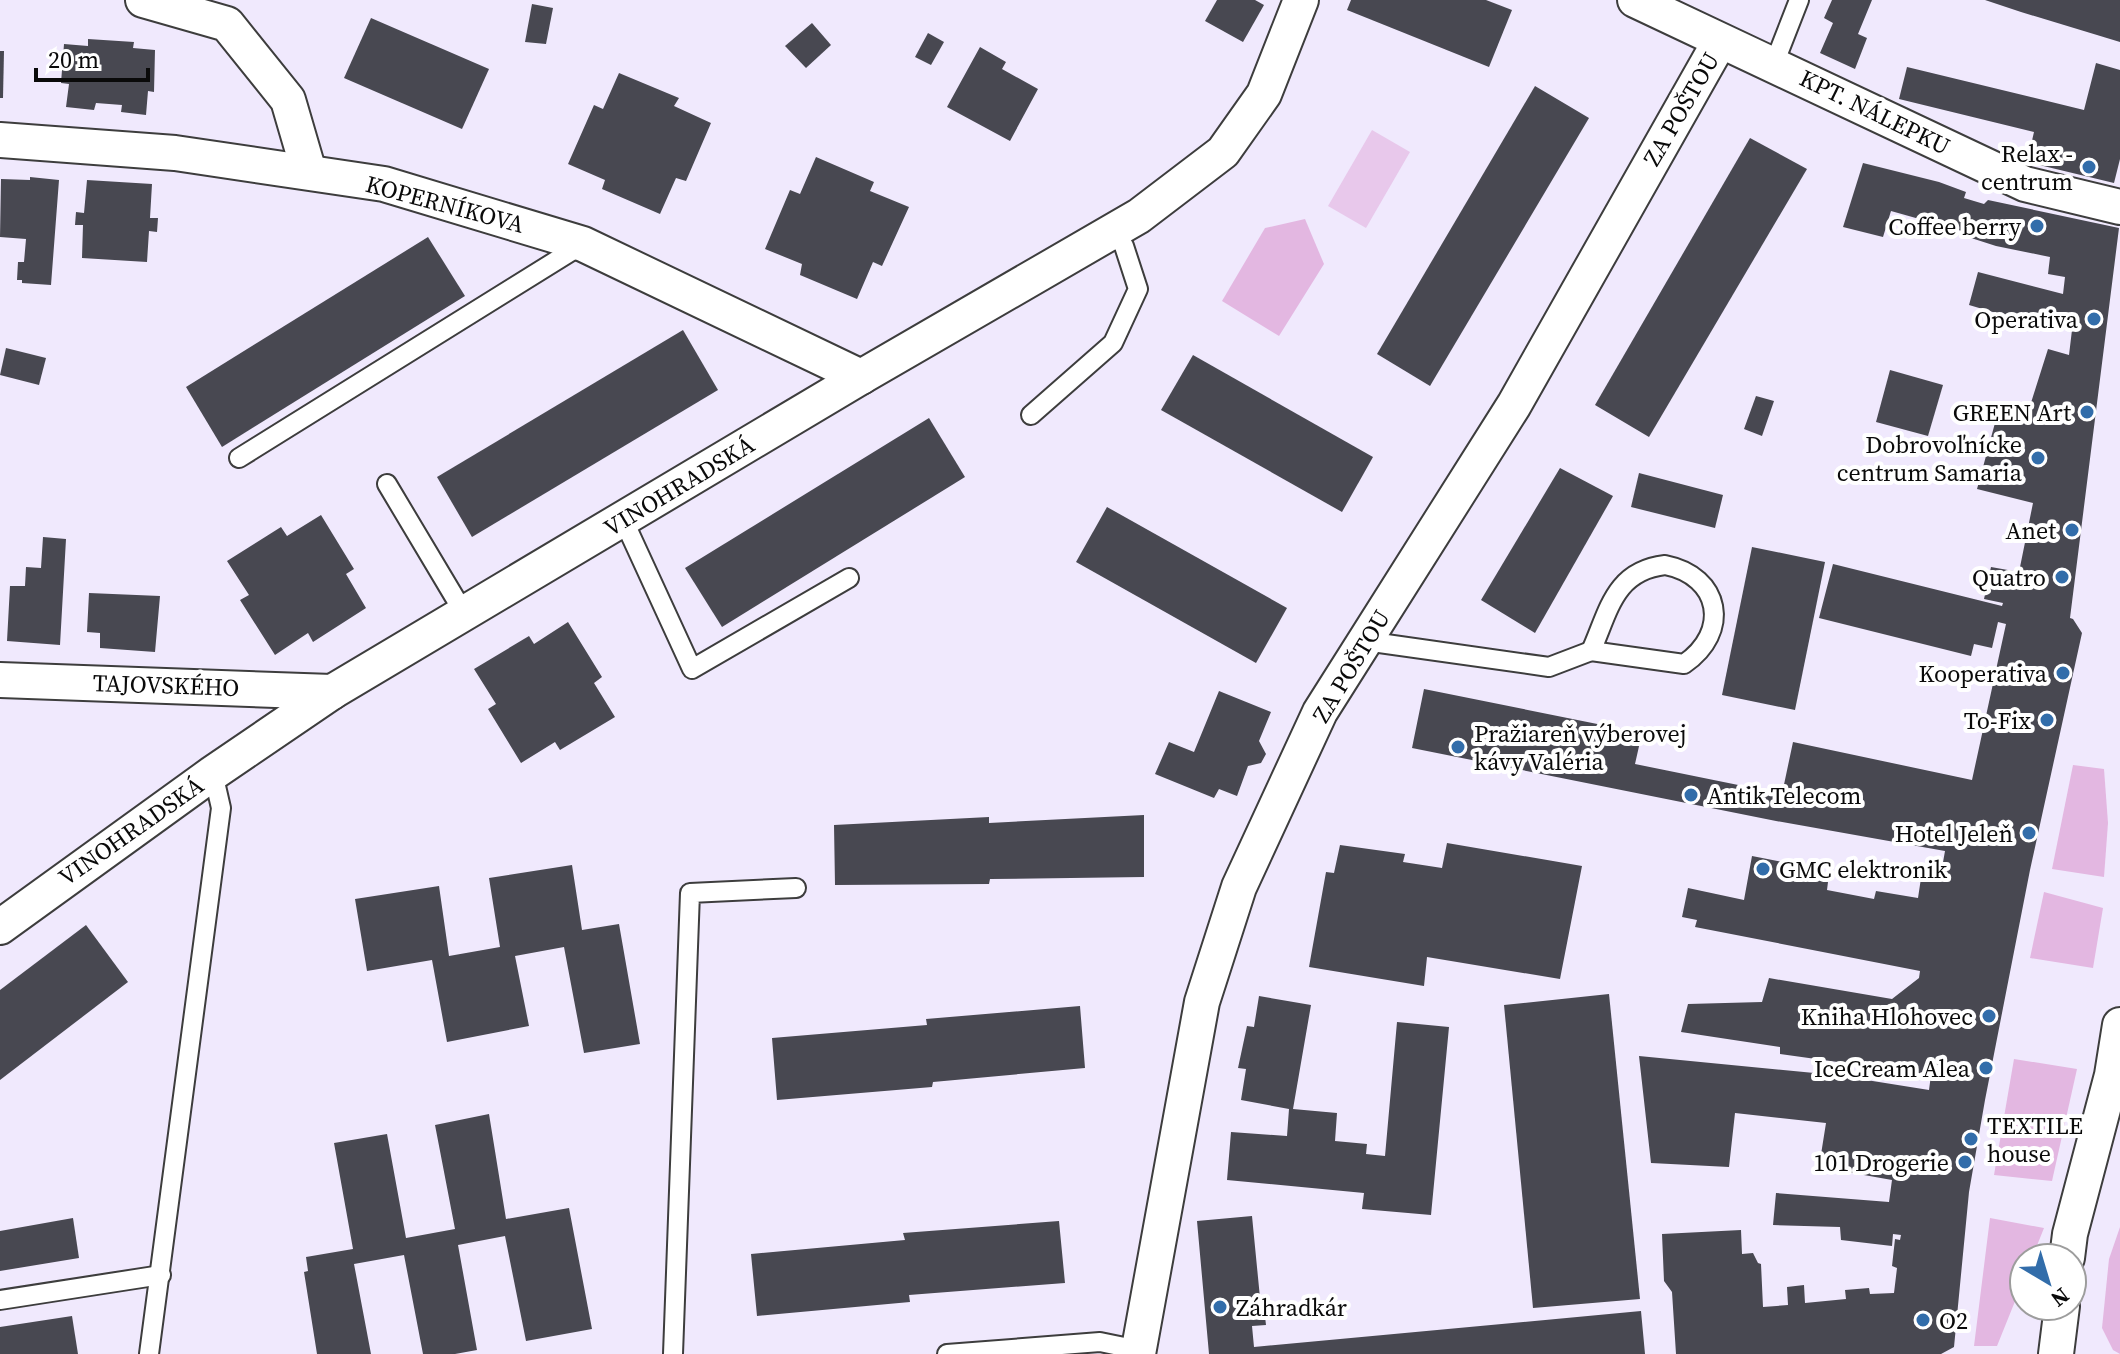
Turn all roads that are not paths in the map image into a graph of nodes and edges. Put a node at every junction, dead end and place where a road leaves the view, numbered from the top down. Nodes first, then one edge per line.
1 (143, 0) edge
2 (1301, 0) edge
3 (1635, 0) edge
4 (1799, 0) edge
5 (1720, 41) junction
6 (1774, 64) junction
7 (0, 140) edge
8 (309, 172) junction
9 (2120, 207) edge
10 (1113, 231) junction
11 (583, 244) junction
12 (861, 377) junction
13 (1031, 415) dead end
14 (239, 458) dead end
15 (387, 484) dead end
16 (623, 519) junction
17 (849, 578) dead end
18 (464, 613) junction
19 (1365, 641) junction
20 (1591, 651) junction
21 (0, 680) edge
22 (332, 692) junction
23 (213, 773) junction
24 (796, 888) dead end
25 (0, 927) edge
26 (2120, 1025) edge
27 (2069, 1242) edge
28 (161, 1275) junction
29 (0, 1300) edge
30 (2060, 1322) edge
31 (1138, 1352) edge
32 (149, 1354) edge
33 (673, 1354) edge
34 (947, 1354) edge
35 (2056, 1354) edge

1 - 8 street
2 - 10 street, VINOHRADSKÁ
3 - 5 street, KPT. NÁLEPKU
4 - 6 lane
5 - 6 street, KPT. NÁLEPKU
5 - 19 street, ZA POŠTOU
6 - 9 street, KPT. NÁLEPKU
7 - 8 street, KOPERNÍKOVA
8 - 11 street, KOPERNÍKOVA
10 - 12 street, VINOHRADSKÁ
10 - 13 lane
11 - 12 street, KOPERNÍKOVA
11 - 14 lane
12 - 16 street, VINOHRADSKÁ
15 - 18 lane
16 - 17 lane
16 - 18 street, VINOHRADSKÁ
18 - 22 street, VINOHRADSKÁ
19 - 20 lane
19 - 31 street, ZA POŠTOU
20 - 20 lane
21 - 22 street, TAJOVSKÉHO
22 - 23 street, VINOHRADSKÁ
23 - 25 street, VINOHRADSKÁ
23 - 28 lane
24 - 33 lane
26 - 27 street
28 - 29 lane
28 - 32 lane
30 - 35 street
31 - 34 lane

